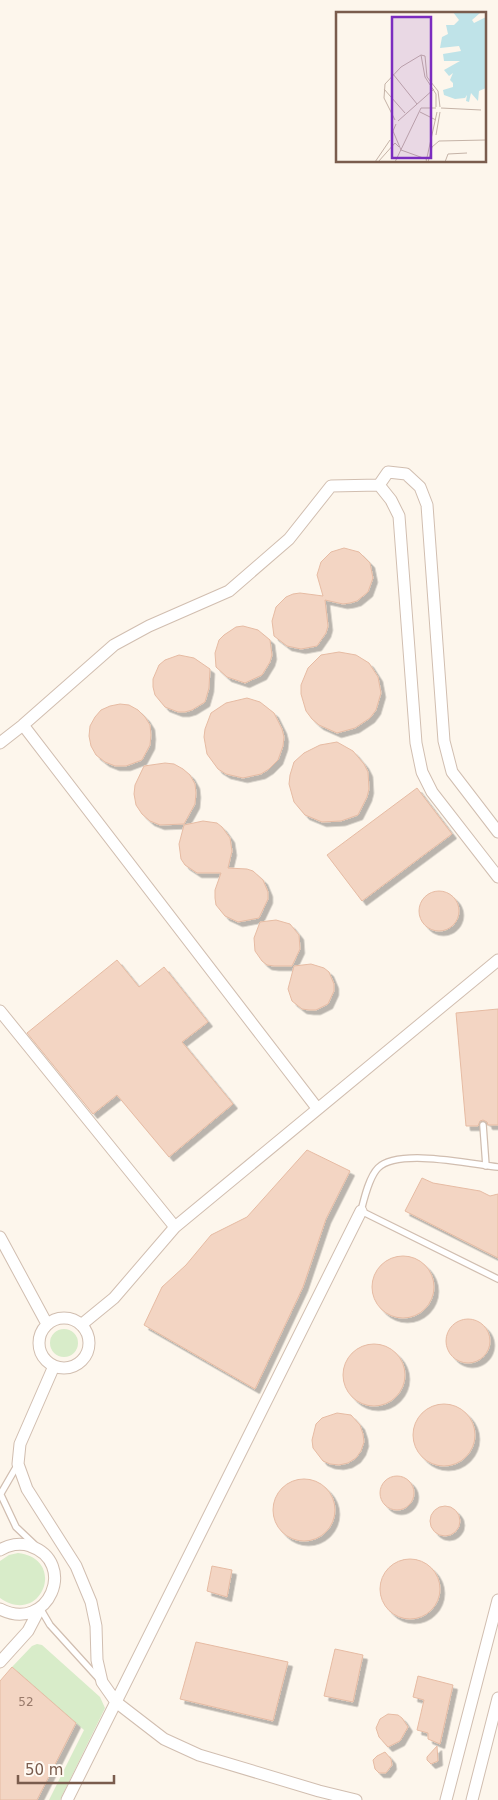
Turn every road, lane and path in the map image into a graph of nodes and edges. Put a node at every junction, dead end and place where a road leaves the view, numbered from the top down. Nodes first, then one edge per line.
1 (379, 485) junction
2 (23, 725) junction
3 (0, 743) edge
4 (498, 832) edge
5 (498, 877) edge
6 (498, 960) edge
7 (0, 1011) edge
8 (318, 1108) junction
9 (483, 1126) dead end
10 (486, 1166) junction
11 (498, 1167) edge
12 (361, 1211) junction
13 (175, 1227) junction
14 (0, 1236) edge
15 (498, 1279) edge
16 (48, 1324) junction
17 (81, 1325) junction
18 (54, 1366) junction
19 (18, 1464) junction
20 (0, 1494) edge
21 (0, 1550) edge
22 (39, 1550) junction
23 (498, 1600) edge
24 (40, 1608) junction
25 (0, 1609) edge
26 (0, 1662) edge
27 (102, 1682) junction
28 (498, 1698) edge
29 (116, 1702) junction
30 (67, 1800) edge
31 (356, 1800) edge
32 (446, 1800) edge
33 (472, 1800) edge

1 - 2 street
1 - 4 street
1 - 5 street
2 - 3 street
2 - 8 street
6 - 8 street
7 - 13 street
8 - 13 street
9 - 10 lane
10 - 11 lane
10 - 12 lane
12 - 15 lane
12 - 29 street
13 - 17 street
14 - 16 street
16 - 17 street
16 - 18 street
17 - 18 street
18 - 19 street
19 - 20 lane
19 - 27 street
20 - 22 lane
21 - 22 street
22 - 24 street
23 - 32 street
24 - 25 street
24 - 26 street
24 - 27 lane
27 - 29 street
28 - 33 street
29 - 30 street
29 - 31 street

